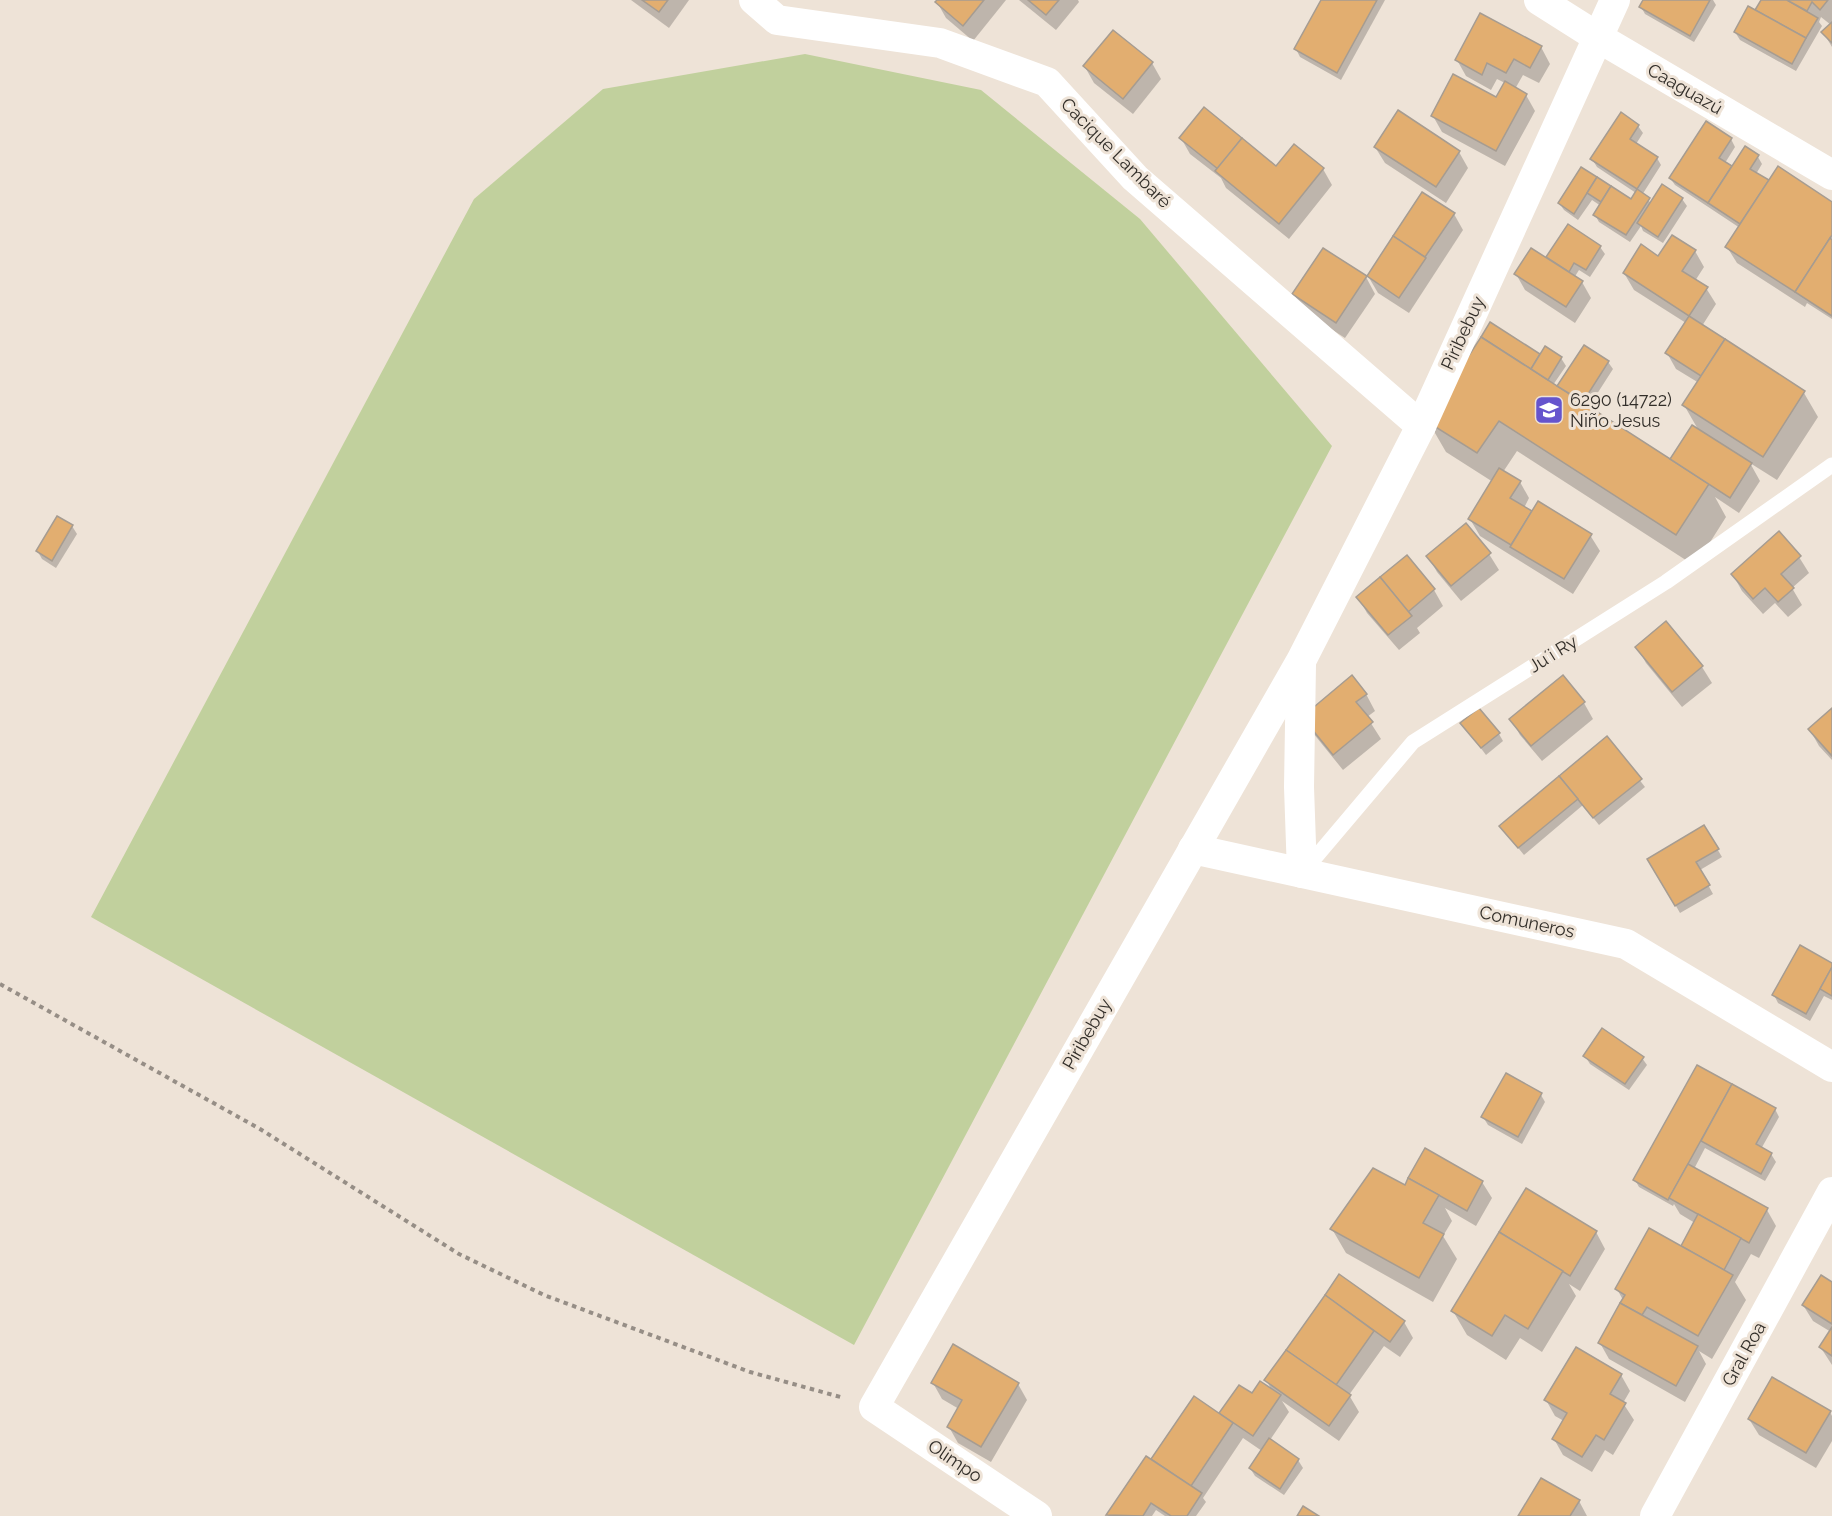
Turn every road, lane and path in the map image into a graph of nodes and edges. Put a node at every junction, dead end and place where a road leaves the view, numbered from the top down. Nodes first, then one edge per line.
1 (754, 0) edge
2 (1539, 0) edge
3 (1615, 0) edge
4 (1599, 38) junction
5 (1832, 175) edge
6 (1421, 426) junction
7 (1832, 465) edge
8 (1301, 661) junction
9 (1193, 849) junction
10 (1302, 873) junction
11 (0, 984) edge
12 (1832, 1068) edge
13 (1832, 1192) edge
14 (874, 1407) junction
15 (1037, 1516) edge
16 (1655, 1516) edge

1 - 6 street, Cacique Lambaré
2 - 4 street, Caaguazú
3 - 4 street, Piribebuy
4 - 5 street, Caaguazú
4 - 6 street, Piribebuy
6 - 8 street, Piribebuy
7 - 10 lane, Ju´i Ry
8 - 9 street, Piribebuy
8 - 10 street, Piribebuy
9 - 10 street, Comuneros
9 - 14 street, Piribebuy
10 - 12 street, Comuneros
11 - 14 path
13 - 16 street, Gral Roa
14 - 15 street, Olimpo

